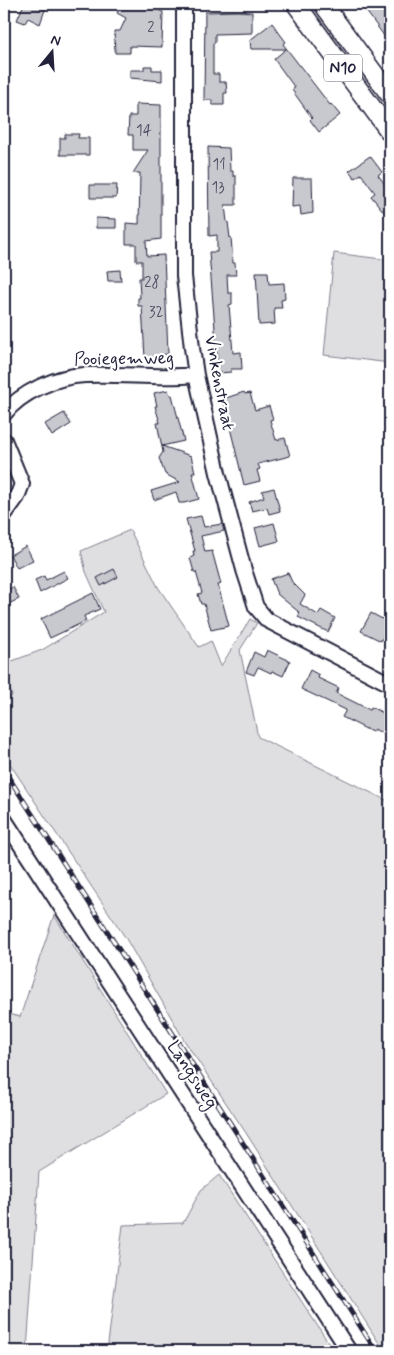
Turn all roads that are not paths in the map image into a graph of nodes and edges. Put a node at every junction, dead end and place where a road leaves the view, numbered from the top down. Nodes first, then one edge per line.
1 (184, 4) edge
2 (296, 4) edge
3 (323, 4) edge
4 (390, 95) edge
5 (390, 132) edge
6 (196, 375) junction
7 (4, 414) edge
8 (4, 440) edge
9 (4, 515) edge
10 (390, 684) edge
11 (4, 819) edge
12 (349, 1351) edge

1 - 6 street, Vinkenstraat
2 - 5 main road, N10
3 - 4 main road, N10
6 - 7 street, Pooiegemweg
6 - 10 street, Vinkenstraat
8 - 9 street
11 - 12 street, Langsweg

